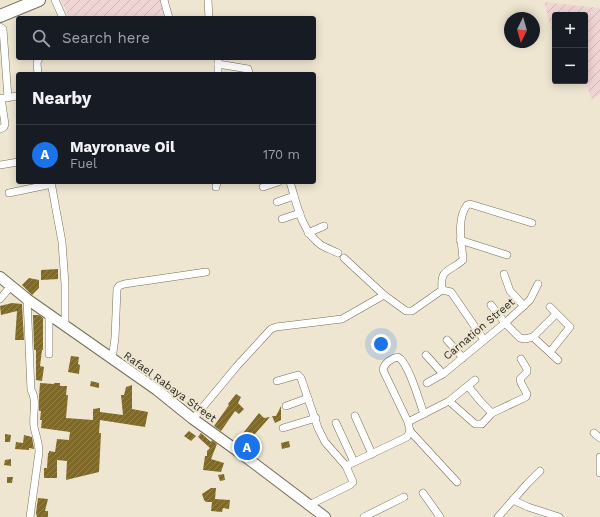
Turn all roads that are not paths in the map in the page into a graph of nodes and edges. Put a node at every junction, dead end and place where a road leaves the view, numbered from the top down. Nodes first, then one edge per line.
1 (39, 0) edge
2 (55, 0) edge
3 (164, 0) edge
4 (208, 0) edge
5 (0, 16) edge
6 (62, 16) edge
7 (168, 16) edge
8 (209, 16) edge
9 (0, 27) edge
10 (38, 60) edge
11 (218, 61) edge
12 (38, 72) edge
13 (218, 72) edge
14 (249, 72) edge
15 (16, 96) edge
16 (3, 98) edge
17 (0, 129) edge
18 (16, 162) edge
19 (0, 165) edge
20 (47, 184) edge
21 (51, 184) edge
22 (272, 184) edge
23 (291, 184) edge
24 (263, 187) dead end
25 (9, 193) dead end
26 (294, 196) junction
27 (277, 202) dead end
28 (300, 213) junction
29 (282, 219) dead end
30 (532, 223) dead end
31 (324, 226) dead end
32 (308, 232) junction
33 (460, 240) junction
34 (508, 255) dead end
35 (206, 272) dead end
36 (504, 274) dead end
37 (0, 277) edge
38 (538, 284) dead end
39 (11, 286) junction
40 (442, 290) junction
41 (384, 295) junction
42 (0, 299) edge
43 (28, 299) junction
44 (491, 305) dead end
45 (524, 306) junction
46 (550, 307) dead end
47 (49, 314) junction
48 (556, 314) junction
49 (505, 323) junction
50 (65, 325) junction
51 (533, 337) junction
52 (448, 340) dead end
53 (484, 340) junction
54 (550, 352) junction
55 (49, 354) dead end
56 (426, 355) dead end
57 (463, 358) junction
58 (112, 359) junction
59 (521, 359) dead end
60 (558, 360) dead end
61 (443, 374) junction
62 (475, 380) dead end
63 (277, 381) dead end
64 (426, 383) dead end
65 (468, 386) junction
66 (308, 398) junction
67 (449, 401) junction
68 (286, 406) dead end
69 (492, 413) junction
70 (424, 414) junction
71 (354, 416) dead end
72 (316, 418) junction
73 (193, 419) junction
74 (408, 422) junction
75 (336, 423) dead end
76 (283, 428) dead end
77 (594, 432) dead end
78 (409, 434) junction
79 (600, 438) edge
80 (372, 454) junction
81 (600, 458) edge
82 (354, 462) junction
83 (346, 466) junction
84 (540, 472) dead end
85 (600, 472) edge
86 (457, 482) dead end
87 (423, 493) dead end
88 (404, 497) dead end
89 (513, 500) junction
90 (309, 505) junction
91 (30, 517) edge
92 (325, 517) edge
93 (364, 517) edge
94 (440, 517) edge
95 (498, 517) edge
96 (560, 517) edge

1 - 5 highway
2 - 6 street
3 - 7 street
4 - 8 street
9 - 16 street
10 - 12 street
11 - 13 street
11 - 14 street
15 - 16 street
16 - 17 street
18 - 19 street
20 - 25 street
21 - 50 street
22 - 24 street
23 - 26 street
26 - 27 street
26 - 28 street
28 - 29 street
28 - 32 street
30 - 33 street
31 - 32 street
32 - 41 street
33 - 34 street
33 - 40 street
35 - 58 street
36 - 45 street
37 - 39 main road, Rafael Rabaya Street
38 - 45 street, Carnation Street
39 - 42 street
39 - 43 main road, Rafael Rabaya Street
40 - 41 street
40 - 53 street
41 - 73 street
43 - 47 main road, Rafael Rabaya Street
43 - 91 street
44 - 49 street
45 - 49 street, Carnation Street
46 - 48 street
47 - 50 main road, Rafael Rabaya Street
47 - 55 street
48 - 51 street
48 - 54 street
49 - 51 street
49 - 53 street, Carnation Street
50 - 58 main road, Rafael Rabaya Street
51 - 54 street
52 - 57 street
53 - 57 street, Carnation Street
54 - 60 street
56 - 61 street
57 - 61 street, Carnation Street
58 - 73 main road, Rafael Rabaya Street
59 - 69 street
61 - 64 street, Carnation Street
62 - 65 street
63 - 66 street
65 - 67 street
65 - 69 street
66 - 68 street
66 - 72 street
67 - 69 street
67 - 70 street
70 - 74 street
70 - 74 street
71 - 80 street
72 - 76 street
72 - 83 street
73 - 90 main road, Rafael Rabaya Street
74 - 78 street
75 - 82 street
77 - 79 street
78 - 80 street
78 - 86 street
80 - 82 street
81 - 85 street
82 - 83 street
83 - 90 street
84 - 89 street
87 - 94 street
88 - 93 street
89 - 95 street
89 - 96 street
90 - 92 main road, Rafael Rabaya Street

